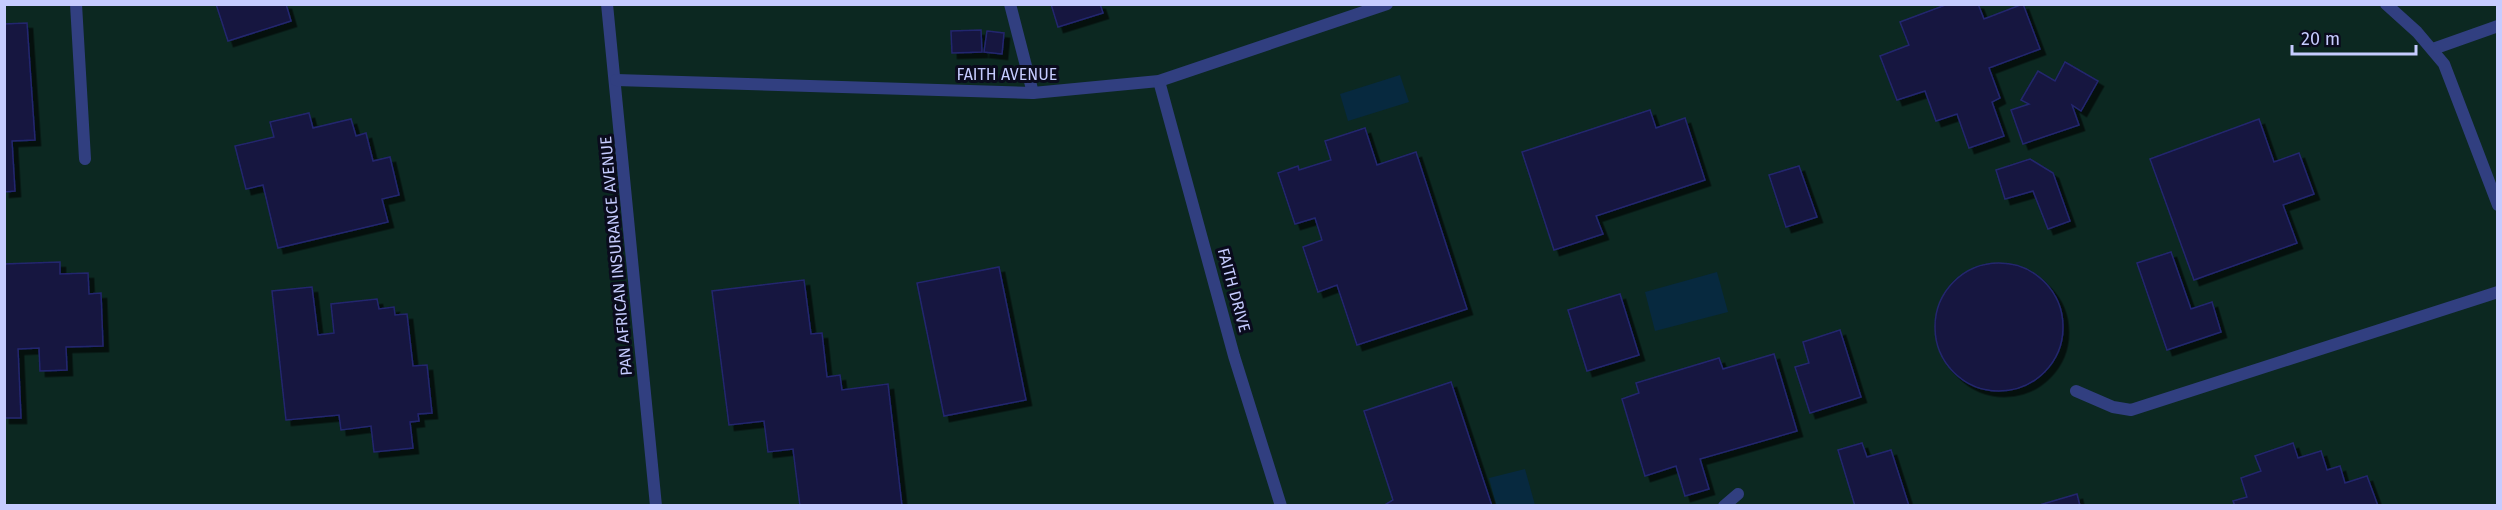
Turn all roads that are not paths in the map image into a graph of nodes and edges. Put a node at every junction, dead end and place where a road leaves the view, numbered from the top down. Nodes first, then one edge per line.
1 (76, 4) edge
2 (606, 4) edge
3 (1010, 4) edge
4 (1387, 4) edge
5 (2386, 4) edge
6 (2498, 26) edge
7 (2433, 49) junction
8 (616, 80) junction
9 (1159, 81) junction
10 (1033, 93) junction
11 (85, 159) dead end
12 (2498, 205) edge
13 (2498, 292) edge
14 (2076, 391) dead end
15 (1738, 494) dead end
16 (656, 506) edge
17 (1281, 506) edge
18 (1724, 506) edge

1 - 11 street
2 - 8 street, PAN AFRICAN INSURANCE AVENUE
3 - 10 street
4 - 9 street, FAITH AVENUE
5 - 7 street
6 - 7 street
7 - 12 street
8 - 10 street, FAITH AVENUE
8 - 16 street, PAN AFRICAN INSURANCE AVENUE
9 - 10 street, FAITH AVENUE
9 - 17 street, FAITH DRIVE
13 - 14 street
15 - 18 street

